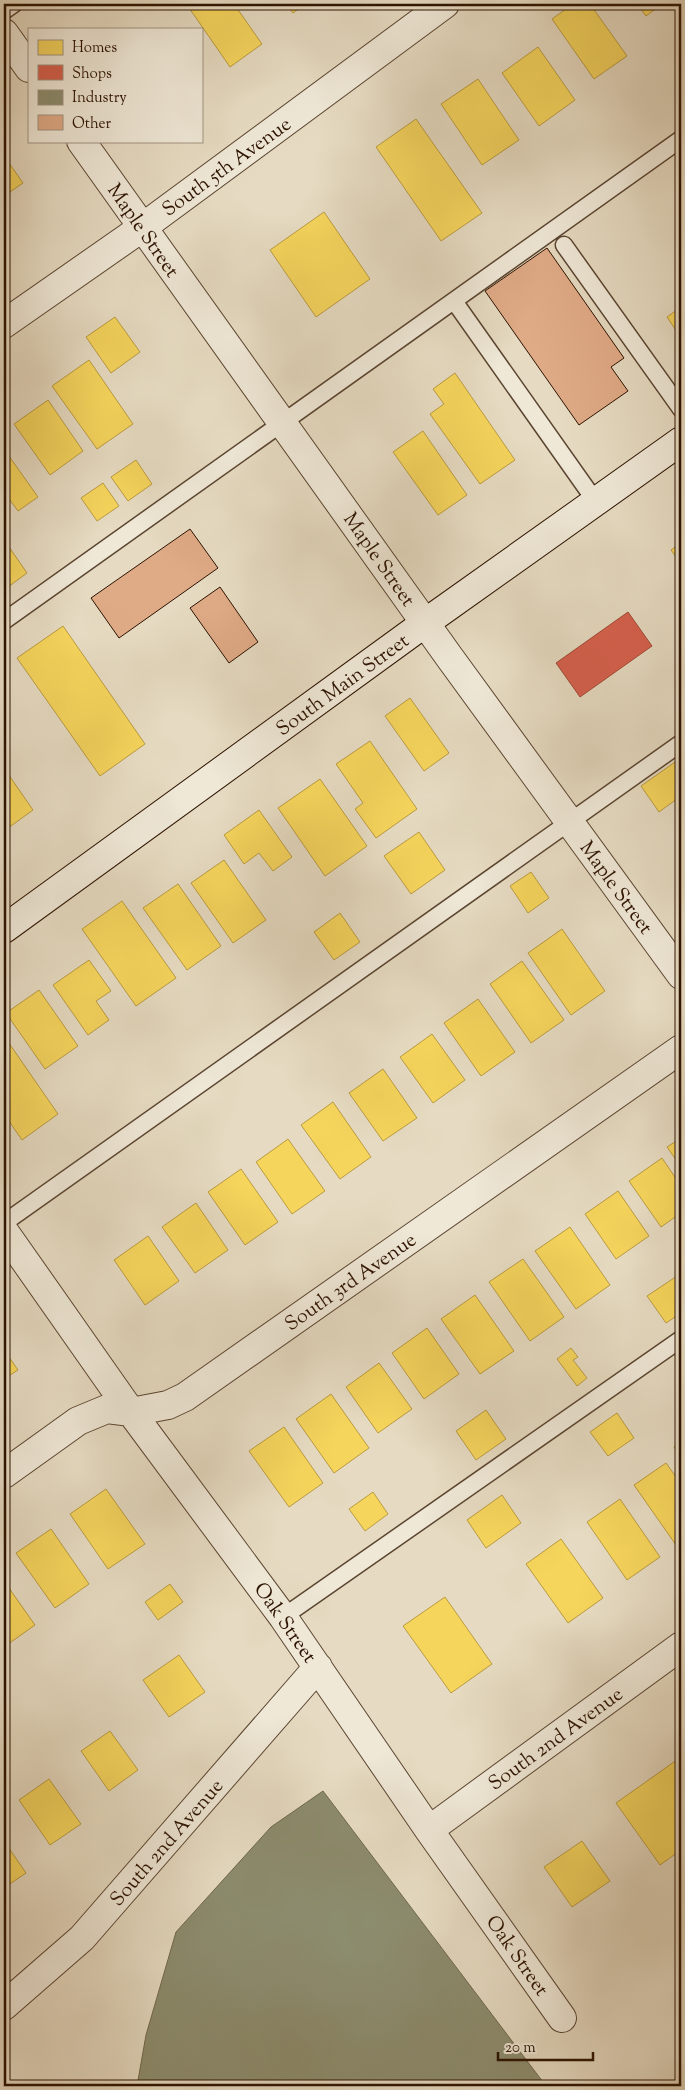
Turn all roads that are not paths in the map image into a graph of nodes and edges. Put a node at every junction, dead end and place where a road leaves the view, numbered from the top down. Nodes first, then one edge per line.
1 (14, 4) edge
2 (445, 4) edge
3 (4, 11) edge
4 (4, 33) edge
5 (28, 67) edge
6 (681, 139) edge
7 (82, 142) edge
8 (143, 227) junction
9 (564, 245) dead end
10 (454, 301) junction
11 (4, 324) edge
12 (681, 409) edge
13 (282, 423) junction
14 (681, 441) edge
15 (596, 502) junction
16 (4, 621) edge
17 (425, 623) junction
18 (681, 743) edge
19 (570, 822) junction
20 (4, 929) edge
21 (681, 974) edge
22 (681, 1048) edge
23 (4, 1223) edge
24 (4, 1231) edge
25 (681, 1339) edge
26 (131, 1412) junction
27 (4, 1474) edge
28 (284, 1617) junction
29 (681, 1646) edge
30 (318, 1667) junction
31 (429, 1830) junction
32 (4, 2006) edge
33 (562, 2018) dead end

1 - 3 lane
2 - 8 street, South 5th Avenue
4 - 5 street
6 - 10 lane
7 - 8 street, Maple Street
8 - 11 street, South 5th Avenue
8 - 13 street, Maple Street
9 - 12 lane
10 - 13 lane
10 - 15 lane
13 - 16 lane
13 - 17 street, Maple Street
14 - 15 street, South Main Street
15 - 17 street, South Main Street
17 - 19 street, Maple Street
17 - 20 street, South Main Street
18 - 19 lane
19 - 21 street, Maple Street
19 - 23 lane
22 - 26 street, South 3rd Avenue
24 - 26 street, Oak Street
25 - 28 lane
26 - 27 street, South 3rd Avenue
26 - 28 street, Oak Street
28 - 30 street, Oak Street
29 - 31 street, South 2nd Avenue
30 - 31 street, Oak Street
30 - 32 street, South 2nd Avenue
31 - 33 street, Oak Street

